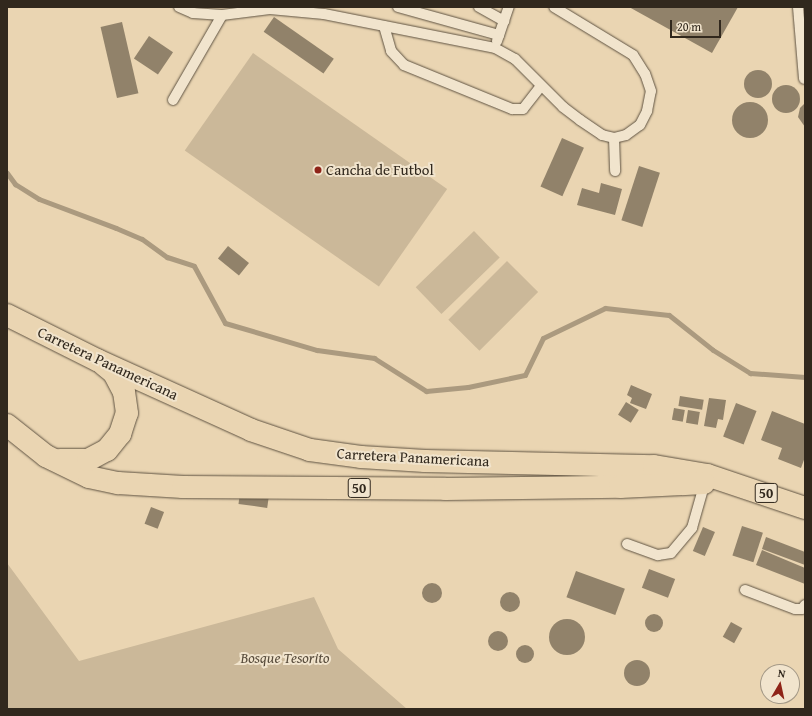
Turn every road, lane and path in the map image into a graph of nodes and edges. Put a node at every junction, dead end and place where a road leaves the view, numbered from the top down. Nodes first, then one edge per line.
1 (179, 7) edge
2 (398, 7) edge
3 (479, 7) edge
4 (509, 7) edge
5 (554, 7) edge
6 (798, 7) edge
7 (222, 15) junction
8 (504, 21) junction
9 (384, 26) junction
10 (499, 36) junction
11 (494, 48) junction
12 (804, 79) dead end
13 (541, 86) junction
14 (173, 100) dead end
15 (614, 138) junction
16 (615, 171) dead end
17 (7, 315) edge
18 (97, 360) junction
19 (7, 425) edge
20 (46, 456) junction
21 (727, 481) junction
22 (706, 482) junction
23 (805, 508) edge
24 (628, 544) dead end
25 (745, 590) dead end
26 (805, 605) edge

1 - 7 lane
2 - 10 lane
3 - 8 lane
4 - 8 lane
5 - 15 lane
6 - 12 lane
7 - 9 lane
7 - 14 lane
8 - 10 lane
9 - 11 lane
9 - 13 lane
10 - 11 lane
11 - 13 lane
13 - 15 lane
15 - 16 lane
17 - 18 highway, Carretera Panamericana / 50
18 - 20 highway
18 - 21 highway, Carretera Panamericana / 50
19 - 20 highway, Carretera Panamericana / 50
20 - 22 highway, Carretera Panamericana / 50
21 - 22 highway, Carretera Panamericana / 50
21 - 23 highway, Carretera Panamericana / 50
22 - 24 lane
25 - 26 lane

